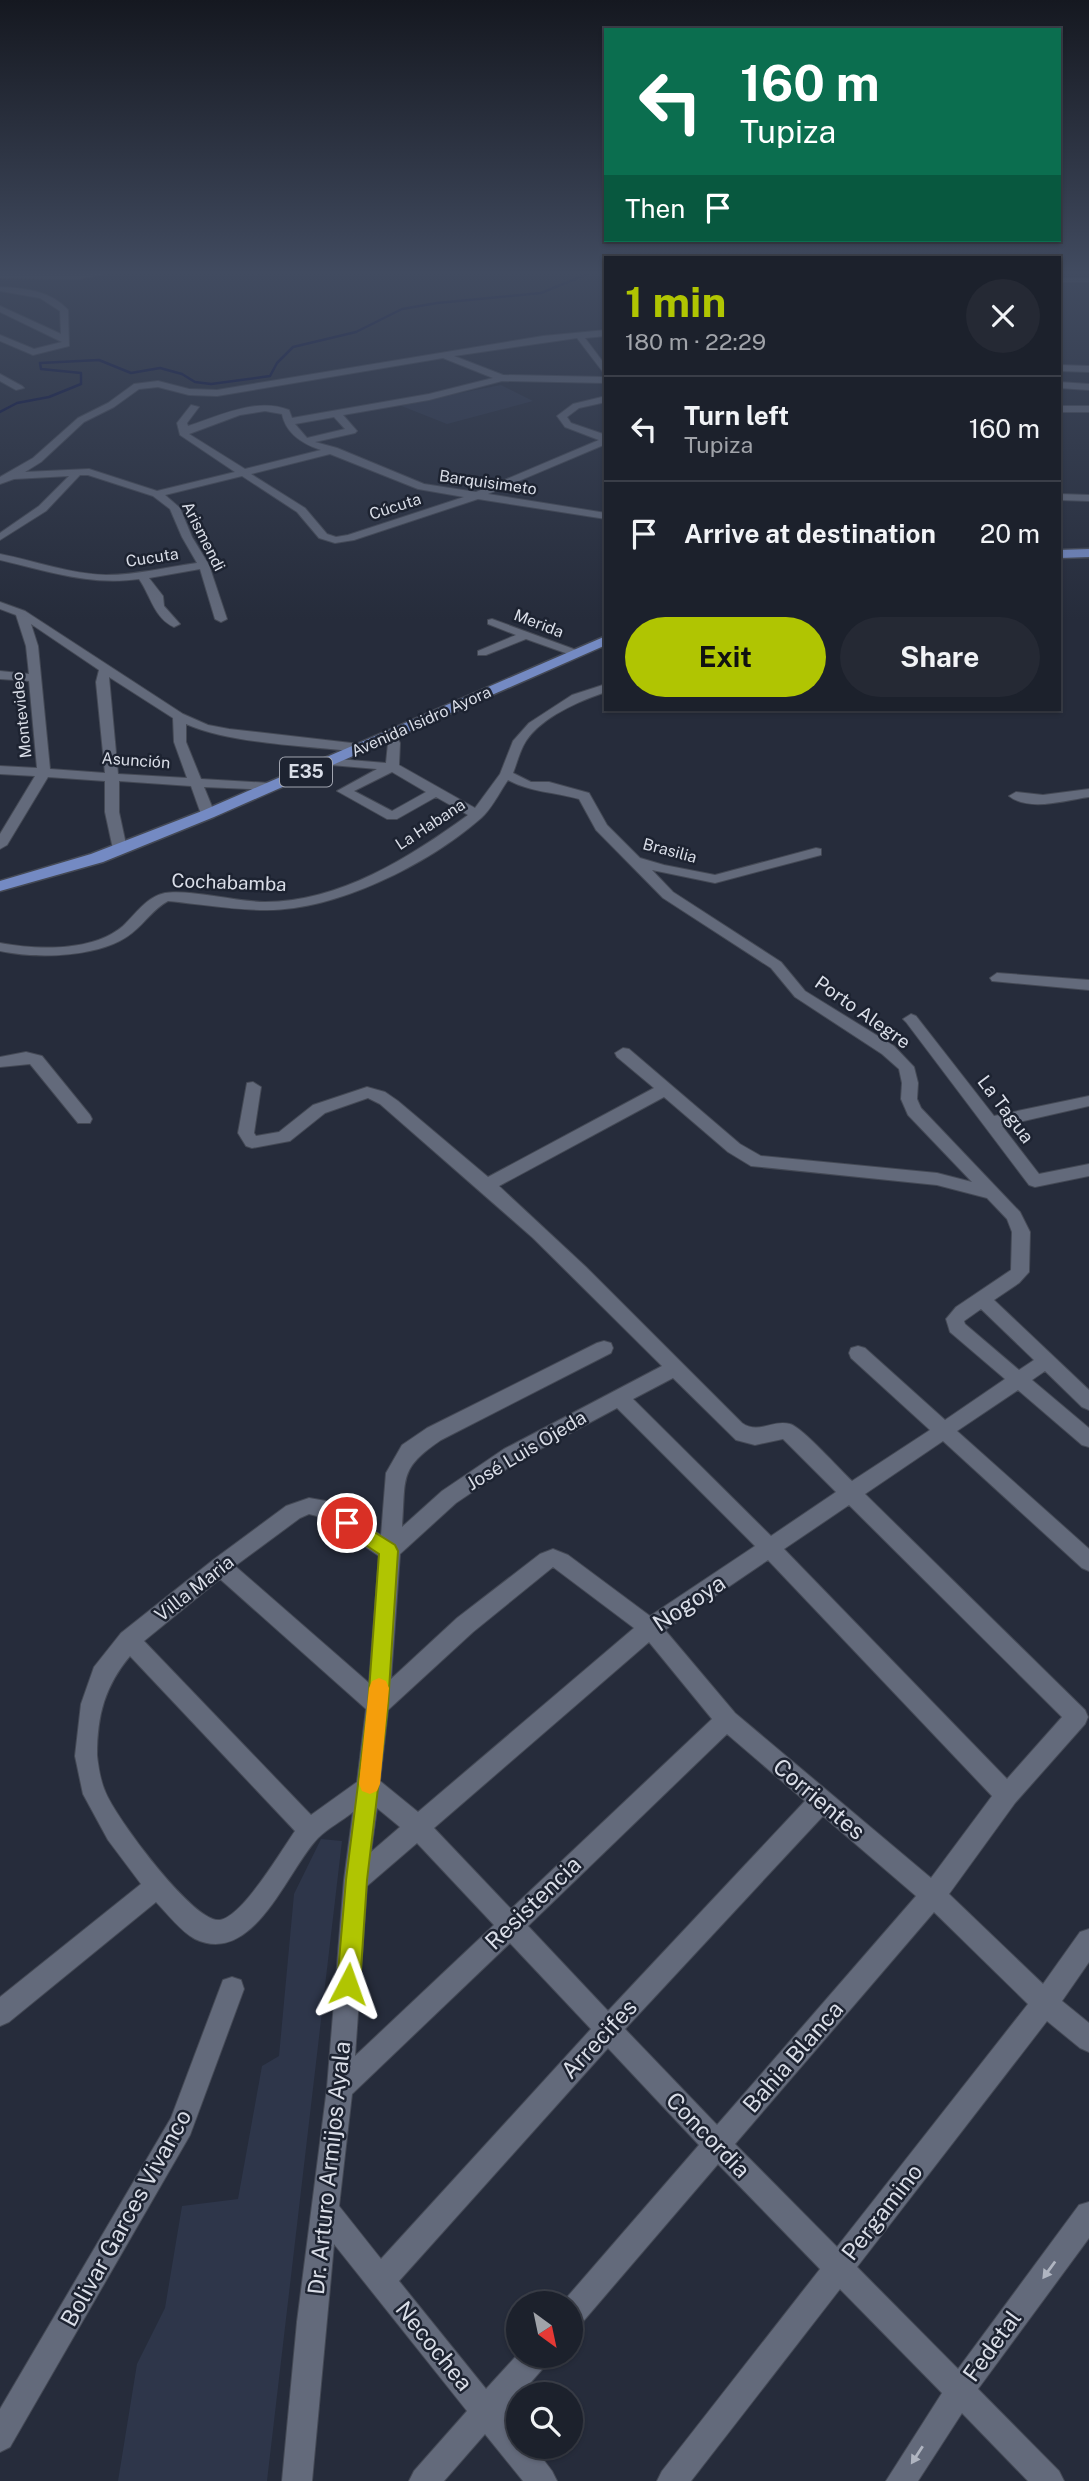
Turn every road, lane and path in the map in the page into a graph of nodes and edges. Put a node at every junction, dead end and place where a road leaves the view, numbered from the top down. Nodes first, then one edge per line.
1 (17, 389) edge
2 (133, 389) edge
3 (177, 389) edge
4 (240, 389) edge
5 (462, 389) edge
6 (10, 391) dead end
7 (604, 400) edge
8 (194, 407) dead end
9 (1064, 409) edge
10 (1089, 409) edge
11 (337, 414) junction
12 (288, 422) junction
13 (186, 430) junction
14 (604, 438) edge
15 (604, 440) edge
16 (306, 441) junction
17 (334, 450) junction
18 (78, 472) junction
19 (247, 473) junction
20 (13, 476) junction
21 (0, 481) edge
22 (157, 494) junction
23 (476, 496) junction
24 (1061, 497) edge
25 (1089, 498) edge
26 (604, 516) edge
27 (0, 537) edge
28 (1089, 553) edge
29 (1061, 554) edge
30 (0, 557) edge
31 (204, 565) junction
32 (142, 576) junction
33 (0, 605) edge
34 (21, 613) junction
35 (221, 619) dead end
36 (492, 622) dead end
37 (174, 624) dead end
38 (525, 635) junction
39 (604, 641) edge
40 (482, 653) dead end
41 (575, 653) junction
42 (106, 667) junction
43 (0, 676) edge
44 (34, 678) junction
45 (604, 689) edge
46 (180, 717) junction
47 (391, 736) junction
48 (360, 748) junction
49 (331, 761) junction
50 (392, 767) junction
51 (0, 769) edge
52 (44, 772) junction
53 (506, 774) junction
54 (112, 775) junction
55 (196, 781) junction
56 (270, 787) junction
57 (436, 792) junction
58 (1089, 793) edge
59 (1016, 796) dead end
60 (208, 814) junction
61 (477, 816) junction
62 (0, 845) edge
63 (120, 849) junction
64 (816, 852) dead end
65 (635, 861) junction
66 (384, 873) joint
67 (0, 886) edge
68 (0, 947) edge
69 (997, 978) dead end
70 (1089, 985) edge
71 (911, 1019) dead end
72 (623, 1052) dead end
73 (0, 1062) edge
74 (253, 1087) dead end
75 (666, 1089) junction
76 (1089, 1101) edge
77 (84, 1119) dead end
78 (990, 1123) junction
79 (1089, 1170) edge
80 (487, 1185) junction
81 (996, 1197) junction
82 (982, 1299) junction
83 (604, 1348) dead end
84 (858, 1353) dead end
85 (1048, 1360) junction
86 (675, 1368) junction
87 (1019, 1379) junction
88 (618, 1396) junction
89 (1089, 1402) edge
90 (943, 1432) junction
91 (1089, 1439) edge
92 (852, 1493) junction
93 (770, 1548) junction
94 (389, 1551) junction
95 (1089, 1562) edge
96 (220, 1566) junction
97 (650, 1628) junction
98 (129, 1640) junction
99 (378, 1705) junction
100 (727, 1720) junction
101 (369, 1787) junction
102 (1007, 1796) junction
103 (821, 1801) junction
104 (418, 1827) junction
105 (310, 1830) junction
106 (356, 1880) junction
107 (158, 1886) junction
108 (933, 1895) junction
109 (508, 1925) junction
110 (1089, 1941) edge
111 (232, 1989) dead end
112 (1045, 2003) junction
113 (0, 2013) edge
114 (607, 2030) junction
115 (1089, 2039) edge
116 (340, 2088) junction
117 (718, 2146) junction
118 (326, 2212) junction
119 (1089, 2215) edge
120 (837, 2268) junction
121 (380, 2281) junction
122 (583, 2300) edge
123 (524, 2368) edge
124 (961, 2389) junction
125 (487, 2410) junction
126 (0, 2437) edge
127 (297, 2481) edge
128 (425, 2481) edge
129 (542, 2481) edge
130 (672, 2481) edge
131 (901, 2481) edge
132 (1049, 2481) edge

1 - 6 street
2 - 20 street
3 - 4 street
5 - 11 street
7 - 14 street
8 - 13 street
9 - 10 street
11 - 12 street
11 - 16 street
12 - 13 street, Barquisimeto
12 - 16 street, Barquisimeto
13 - 19 street
15 - 23 street, Cúcuta
16 - 17 street, Barquisimeto
17 - 19 street
17 - 23 street, Barquisimeto
18 - 20 street, Arismendi
18 - 22 street, Arismendi
18 - 27 street
19 - 22 street
19 - 23 street, Cúcuta
20 - 21 street
22 - 31 street, Arismendi
23 - 26 street, Barquisimeto
24 - 25 street
28 - 29 main road
30 - 32 street, Cucuta
31 - 32 street, Cucuta
31 - 35 street, Arismendi
32 - 37 street
33 - 34 street
34 - 42 street
34 - 44 street, Montevideo
36 - 38 street, Merida
38 - 40 street
38 - 41 street, Merida
39 - 41 main road, Avenida Isidro Ayora / E35
41 - 47 main road, Avenida Isidro Ayora / E35
42 - 46 street
42 - 54 street
43 - 44 street
44 - 52 street, Montevideo
45 - 53 street, La Habana
46 - 48 street
46 - 55 street
47 - 48 main road, Avenida Isidro Ayora / E35
47 - 50 street
48 - 49 main road, Avenida Isidro Ayora / E35
49 - 50 street
49 - 56 main road, Avenida Isidro Ayora / E35
50 - 57 street
50 - 57 street
51 - 52 street, Asunción
52 - 54 street, Asunción
52 - 62 street, Montevideo
53 - 61 street, La Habana
53 - 65 street, Brasilia
54 - 55 street, Asunción
54 - 63 street
55 - 56 street, Asunción
55 - 60 street
56 - 60 main road, Avenida Isidro Ayora / E35
57 - 61 street
58 - 59 street
60 - 63 main road, Avenida Isidro Ayora / E35
61 - 66 street, La Habana
63 - 67 main road, Avenida Isidro Ayora / E35
64 - 65 street, Brasilia
65 - 81 street, Porto Alegre
66 - 68 street, Cochabamba
69 - 70 street
71 - 78 street, La Tagua
72 - 75 street
73 - 77 street
74 - 80 street
75 - 80 street
75 - 81 street
76 - 78 street
78 - 79 street, La Tagua
80 - 86 street
81 - 82 street, Porto Alegre
82 - 85 street
82 - 87 street
83 - 94 street, Dr. Arturo Armijos Ayala
84 - 90 street
85 - 87 street, Nogoya
85 - 89 street
86 - 88 street, José Luis Ojeda
86 - 92 street
87 - 90 street, Nogoya
87 - 91 street
88 - 93 street
88 - 94 street, José Luis Ojeda
90 - 92 street, Nogoya
90 - 95 street
92 - 93 street, Nogoya
92 - 102 street, Bahia Blanca
93 - 97 street, Nogoya
93 - 102 street
94 - 96 street, Villa Maria
94 - 99 street, Dr. Arturo Armijos Ayala
96 - 98 street, Villa Maria
96 - 99 street
97 - 99 street, Corrientes
97 - 100 street, Corrientes
97 - 104 street, Nogoya
98 - 105 street
98 - 107 street, Villa Maria
99 - 101 street, Dr. Arturo Armijos Ayala
100 - 103 street, Corrientes
100 - 109 street, Resistencia
101 - 104 street, Concordia
101 - 105 street
101 - 106 street, Dr. Arturo Armijos Ayala
102 - 108 street, Bahia Blanca
103 - 108 street, Corrientes
103 - 114 street, Arrecifes
104 - 106 street, Nogoya
104 - 109 street, Concordia
105 - 107 street, Villa Maria
106 - 116 street, Dr. Arturo Armijos Ayala
107 - 113 street
108 - 112 street, Corrientes
108 - 117 street, Bahia Blanca
109 - 114 street, Concordia
109 - 116 street, Resistencia
110 - 112 street, Pergamino
111 - 126 street, Bolivar Garces Vivanco
112 - 115 street, Corrientes
112 - 120 street, Pergamino
114 - 117 street, Concordia
114 - 121 street, Arrecifes
116 - 118 street, Dr. Arturo Armijos Ayala
117 - 120 street, Concordia
117 - 122 street, Bahia Blanca
118 - 121 street, Necochea
118 - 127 street, Dr. Arturo Armijos Ayala
119 -> 124 street, Fedetal
120 - 124 street, Concordia
120 - 130 street, Pergamino
121 - 125 street, Necochea
123 - 125 street
124 -> 131 street, Fedetal
124 - 132 street, Concordia
125 - 128 street
125 - 129 street, Necochea

